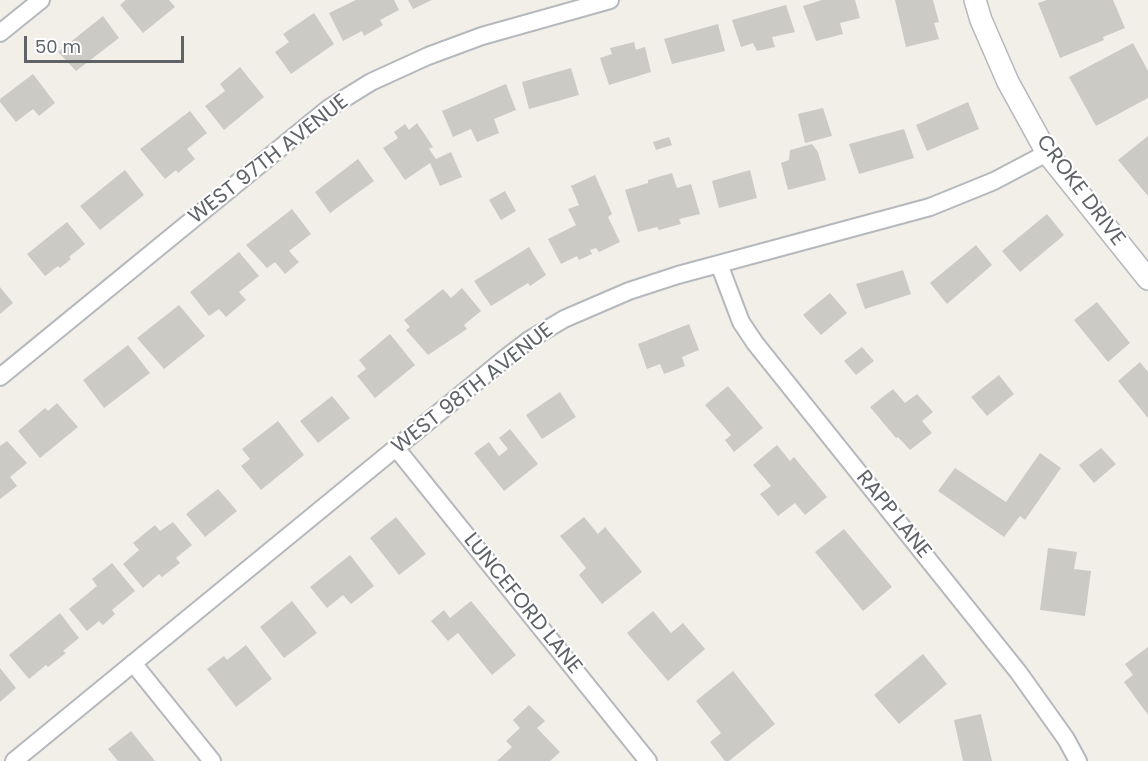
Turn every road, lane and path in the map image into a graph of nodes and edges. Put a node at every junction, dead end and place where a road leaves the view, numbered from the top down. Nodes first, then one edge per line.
1 (41, 0) edge
2 (610, 0) edge
3 (975, 0) edge
4 (0, 33) edge
5 (1047, 153) junction
6 (719, 264) junction
7 (1148, 279) edge
8 (0, 377) edge
9 (396, 448) junction
10 (133, 663) junction
11 (14, 761) edge
12 (212, 761) edge
13 (648, 761) edge
14 (1077, 761) edge

1 - 4 street
2 - 8 street, WEST 97TH AVENUE
3 - 5 street, CROKE DRIVE
5 - 6 street, WEST 98TH AVENUE
5 - 7 street, CROKE DRIVE
6 - 9 street, WEST 98TH AVENUE
6 - 14 street, RAPP LANE
9 - 10 street, WEST 98TH AVENUE
9 - 13 street, LUNCEFORD LANE
10 - 11 street, WEST 98TH AVENUE
10 - 12 street

